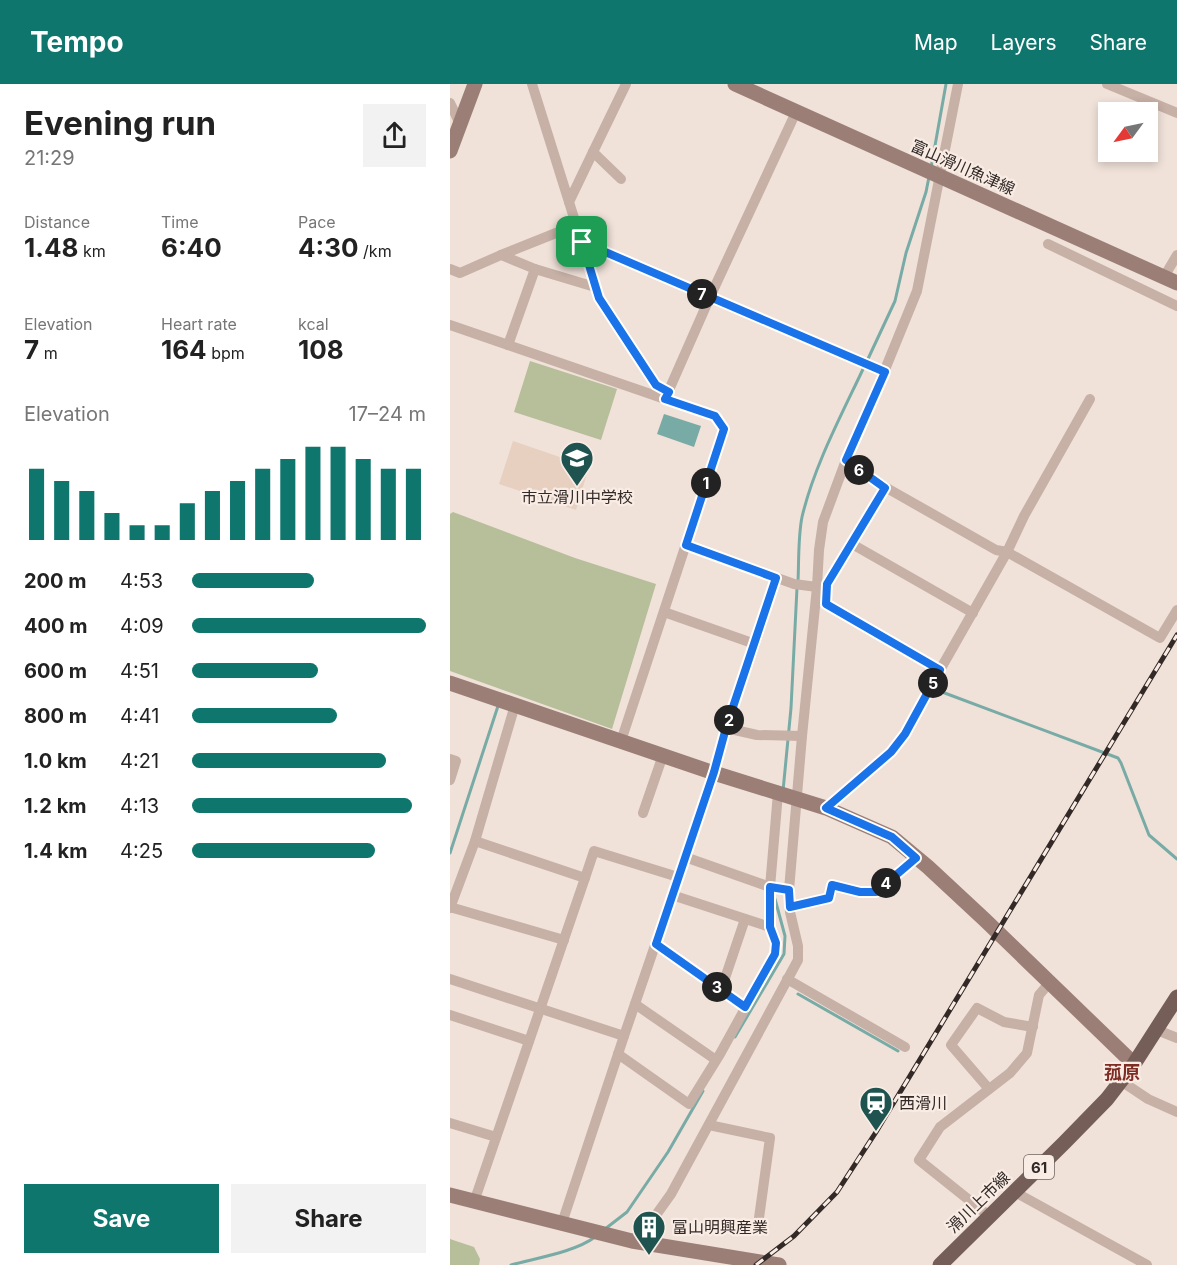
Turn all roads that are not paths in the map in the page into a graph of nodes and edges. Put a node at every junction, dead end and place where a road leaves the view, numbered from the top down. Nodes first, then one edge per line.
1 (475, 84) edge
2 (532, 84) edge
3 (626, 84) edge
4 (735, 84) edge
5 (958, 84) edge
6 (1107, 84) edge
7 (1129, 88) edge
8 (764, 89) edge
9 (450, 104) edge
10 (796, 112) junction
11 (1177, 113) edge
12 (460, 124) junction
13 (450, 151) edge
14 (593, 152) junction
15 (940, 177) junction
16 (621, 179) dead end
17 (569, 202) junction
18 (576, 225) junction
19 (582, 242) junction
20 (1048, 244) dead end
21 (501, 255) junction
22 (1177, 255) edge
23 (450, 269) edge
24 (535, 269) junction
25 (1170, 280) edge
26 (595, 287) junction
27 (710, 297) junction
28 (1177, 306) edge
29 (450, 325) edge
30 (508, 345) junction
31 (885, 372) junction
32 (667, 395) junction
33 (1090, 399) dead end
34 (846, 460) junction
35 (885, 488) junction
36 (852, 544) junction
37 (686, 545) junction
38 (1007, 552) junction
39 (776, 578) junction
40 (817, 587) junction
41 (1177, 610) edge
42 (664, 612) junction
43 (973, 613) junction
44 (755, 644) junction
45 (940, 670) junction
46 (450, 683) edge
47 (515, 705) junction
48 (726, 728) junction
49 (802, 736) junction
50 (621, 741) junction
51 (663, 755) junction
52 (450, 759) edge
53 (714, 772) junction
54 (450, 780) edge
55 (778, 793) junction
56 (796, 799) junction
57 (826, 808) junction
58 (643, 813) dead end
59 (475, 841) junction
60 (685, 857) junction
61 (916, 858) junction
62 (455, 877) edge
63 (678, 877) junction
64 (585, 878) junction
65 (770, 887) junction
66 (789, 890) junction
67 (672, 896) junction
68 (790, 907) junction
69 (450, 908) edge
70 (745, 919) junction
71 (770, 927) junction
72 (564, 940) junction
73 (656, 944) junction
74 (450, 979) edge
75 (787, 979) junction
76 (1050, 982) junction
77 (721, 990) junction
78 (1177, 997) edge
79 (635, 1004) junction
80 (745, 1007) junction
81 (540, 1009) junction
82 (450, 1014) edge
83 (1033, 1027) junction
84 (1157, 1030) junction
85 (624, 1036) junction
86 (1177, 1038) edge
87 (529, 1041) junction
88 (905, 1047) dead end
89 (618, 1054) junction
90 (716, 1060) junction
91 (1134, 1064) junction
92 (1121, 1081) junction
93 (989, 1089) junction
94 (1177, 1112) edge
95 (450, 1123) edge
96 (709, 1125) junction
97 (496, 1137) junction
98 (1014, 1191) junction
99 (450, 1196) edge
100 (474, 1202) junction
101 (988, 1216) junction
102 (759, 1218) dead end
103 (562, 1223) junction
104 (628, 1240) junction
105 (779, 1265) edge
106 (940, 1265) edge
107 (1147, 1265) edge

1 - 12 street
2 - 17 street
3 - 14 street
4 - 8 street, 富山滑川魚津線
5 - 15 street
6 - 7 street
7 - 11 street
8 - 10 street, 富山滑川魚津線
9 - 12 street
10 - 15 street, 富山滑川魚津線
10 - 27 street
12 - 13 street
14 - 16 street
14 - 17 street
15 - 25 street, 富山滑川魚津線
15 - 31 street
17 - 18 street
18 - 19 street
18 - 21 street
19 - 26 street
19 - 27 street
20 - 28 street
21 - 23 street
21 - 24 street
22 - 25 street
24 - 26 street
24 - 30 street
26 - 32 street
27 - 31 street
27 - 32 street
29 - 30 street
30 - 32 street
31 - 34 street
32 - 37 street
33 - 38 street
34 - 35 street
34 - 40 street
35 - 36 street
35 - 38 street
36 - 43 street
36 - 45 street
37 - 39 street
37 - 42 street
38 - 41 street
38 - 43 street
39 - 40 street
39 - 44 street
40 - 49 street
42 - 44 street
42 - 50 street
43 - 45 street
44 - 48 street
45 - 57 street
46 - 47 street
47 - 50 street
47 - 59 street
48 - 49 street
48 - 53 street
49 - 56 street
50 - 51 street
51 - 53 street
51 - 58 street
52 - 54 street
53 - 55 street
53 - 60 street
55 - 56 street
55 - 65 street
56 - 57 street
56 - 66 street
57 - 61 street
59 - 62 street
59 - 64 street
60 - 63 street
60 - 65 street
61 - 68 lane
61 - 76 street
62 - 69 street
63 - 64 street
63 - 67 street
64 - 72 street
65 - 66 street
65 - 71 street
66 - 68 street
67 - 70 street
67 - 73 street
68 - 75 street
69 - 72 street
70 - 71 street
70 - 77 street
71 - 80 street
72 - 81 street
73 - 77 street
73 - 79 street
74 - 81 street
75 - 88 street
75 - 96 street
76 - 83 street
76 - 91 street
77 - 80 street
78 - 84 main road, 滑川上市線 / 61
79 - 85 street
79 - 90 street
80 - 90 street
81 - 85 street
81 - 87 street
82 - 87 street
83 - 93 street
83 - 93 street
84 - 86 street
84 - 91 main road, 滑川上市線 / 61
85 - 89 street
87 - 97 street
89 - 90 street
89 - 103 street
91 - 92 main road, 滑川上市線 / 61
92 - 94 street
92 - 98 main road, 滑川上市線 / 61
93 - 101 street
95 - 97 street
96 - 102 street
96 - 104 street
97 - 100 street
98 - 101 main road, 滑川上市線 / 61
98 - 107 street
99 - 100 street
100 - 103 street
101 - 106 main road, 滑川上市線 / 61
103 - 104 street
104 - 105 street

